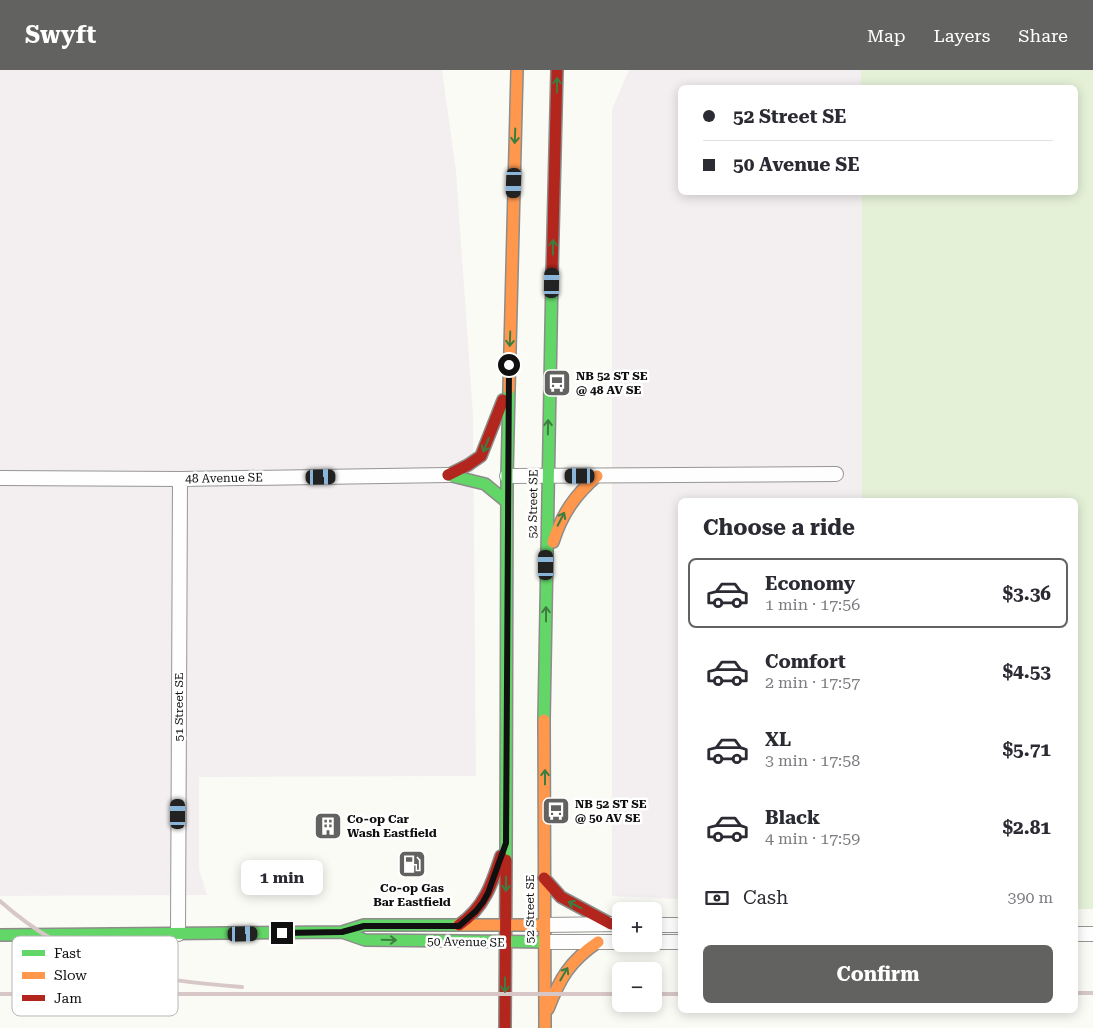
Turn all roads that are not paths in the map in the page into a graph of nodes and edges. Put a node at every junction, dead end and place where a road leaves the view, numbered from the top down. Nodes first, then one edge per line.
1 (517, 70) edge
2 (557, 70) edge
3 (508, 382) junction
4 (836, 474) dead end
5 (448, 475) junction
6 (507, 476) junction
7 (547, 476) junction
8 (597, 476) junction
9 (0, 478) edge
10 (180, 479) junction
11 (507, 502) junction
12 (546, 565) junction
13 (506, 843) junction
14 (544, 878) junction
15 (612, 922) edge
16 (612, 924) edge
17 (505, 925) junction
18 (544, 925) junction
19 (662, 925) edge
20 (678, 925) edge
21 (459, 926) junction
22 (342, 932) junction
23 (178, 934) junction
24 (1078, 934) edge
25 (1093, 934) edge
26 (0, 935) edge
27 (544, 942) junction
28 (598, 942) junction
29 (612, 942) edge
30 (662, 942) edge
31 (678, 942) edge
32 (505, 943) junction
33 (545, 1023) edge
34 (505, 1028) edge

1 -> 3 main road, 52 Street SE
7 -> 2 main road, 52 Street SE
3 -> 5 main road
3 - 6 main road, 52 Street SE
4 - 8 street
5 - 10 street, 48 Avenue SE
5 - 11 main road
6 - 7 street
6 - 11 main road, 52 Street SE
7 - 8 street
7 - 12 main road, 52 Street SE
12 -> 8 main road
9 - 10 street, 48 Avenue SE
10 - 23 street, 51 Street SE
11 - 13 main road, 52 Street SE
14 -> 12 main road, 52 Street SE
13 -> 17 main road, 52 Street SE
13 - 21 main road
15 -> 14 main road
14 - 18 main road, 52 Street SE
16 - 18 street, 50 Avenue SE
17 - 18 main road, 50 Avenue SE
17 - 21 main road, 50 Avenue SE
17 - 32 main road, 52 Street SE
18 - 27 main road, 52 Street SE
19 - 20 street
21 - 22 main road, 50 Avenue SE
22 - 23 main road, 50 Avenue SE
22 -> 32 main road, 50 Avenue SE
23 - 26 main road, 50 Avenue SE
24 - 25 street
27 - 28 street, 50 Avenue SE
27 - 32 main road, 50 Avenue SE
27 - 33 main road, 52 Street SE
28 - 29 street, 50 Avenue SE
33 -> 28 main road
30 - 31 street
32 -> 34 main road, 52 Street SE

